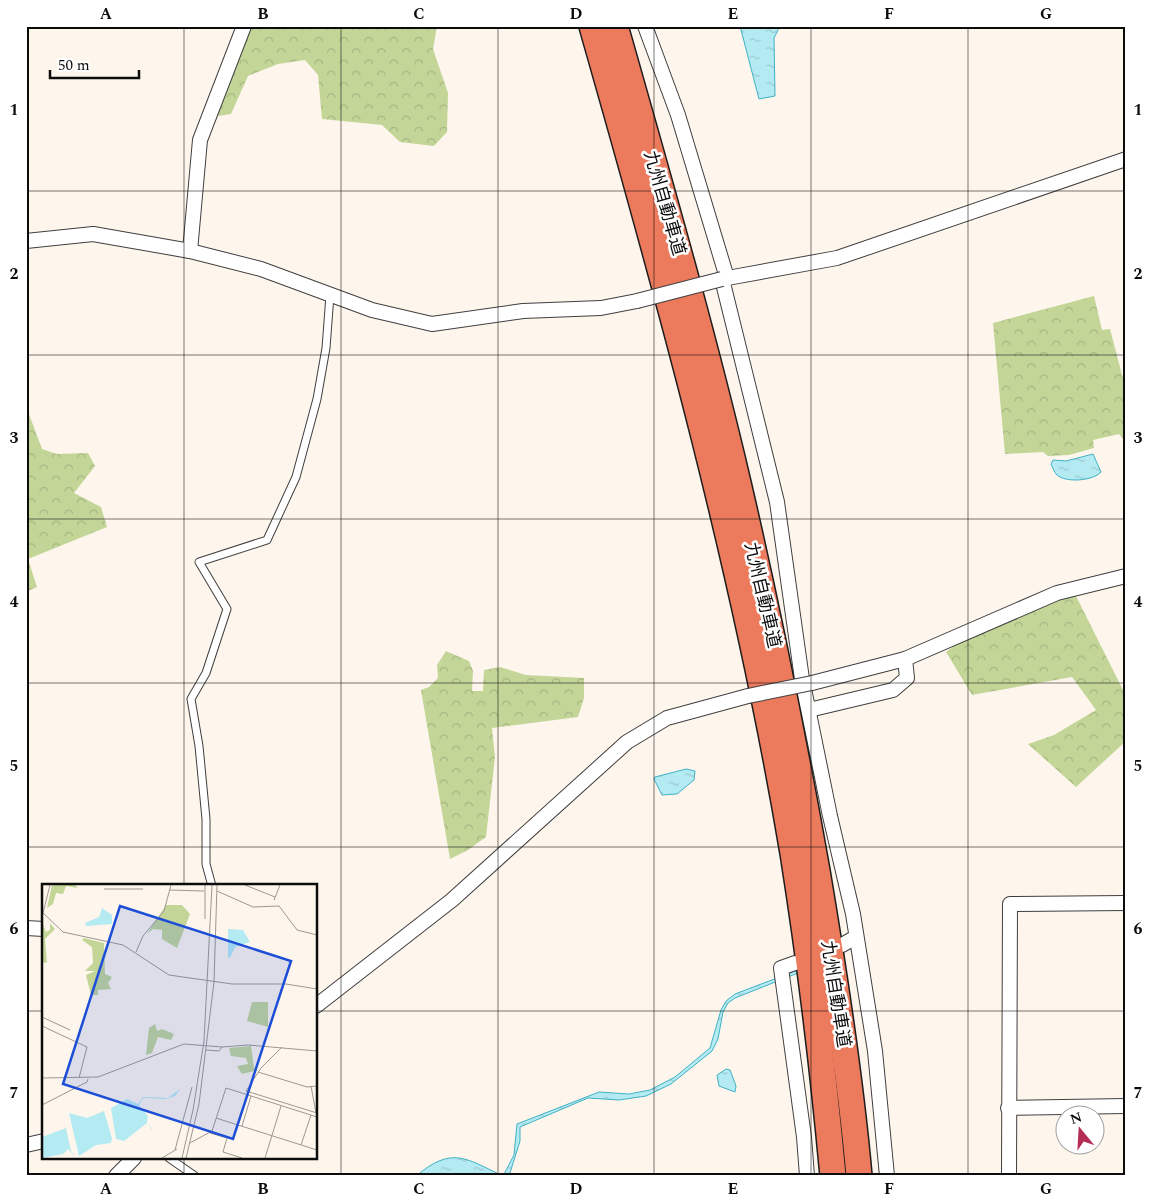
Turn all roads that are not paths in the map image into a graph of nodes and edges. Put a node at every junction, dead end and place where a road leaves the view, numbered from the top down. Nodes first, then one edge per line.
1 (244, 26) edge
2 (592, 26) edge
3 (615, 26) edge
4 (645, 26) edge
5 (1126, 159) edge
6 (26, 242) edge
7 (190, 251) junction
8 (724, 279) junction
9 (330, 295) junction
10 (1126, 576) edge
11 (904, 659) junction
12 (809, 710) junction
13 (211, 884) edge
14 (1126, 903) edge
15 (26, 928) edge
16 (42, 928) edge
17 (856, 937) junction
18 (842, 944) dead end
19 (795, 963) dead end
20 (318, 1004) edge
21 (1126, 1106) edge
22 (1008, 1108) junction
23 (42, 1141) edge
24 (26, 1145) edge
25 (132, 1160) edge
26 (172, 1160) edge
27 (116, 1176) edge
28 (195, 1176) edge
29 (807, 1176) edge
30 (833, 1176) edge
31 (859, 1176) edge
32 (887, 1176) edge
33 (1009, 1176) edge

1 - 7 street
2 - 30 highway, 九州自動車道
3 - 31 highway, 九州自動車道
4 - 8 street
5 - 8 street
6 - 7 street
7 - 9 street
8 - 9 street, bridge
8 - 12 street
9 - 13 lane
10 - 11 street
11 - 12 street
11 - 20 street, bridge
12 - 17 street
14 - 22 street
15 - 16 street
17 - 18 street
17 - 32 street
19 - 29 street
21 - 22 street
22 - 33 street
23 - 24 street
25 - 27 street
26 - 28 lane

